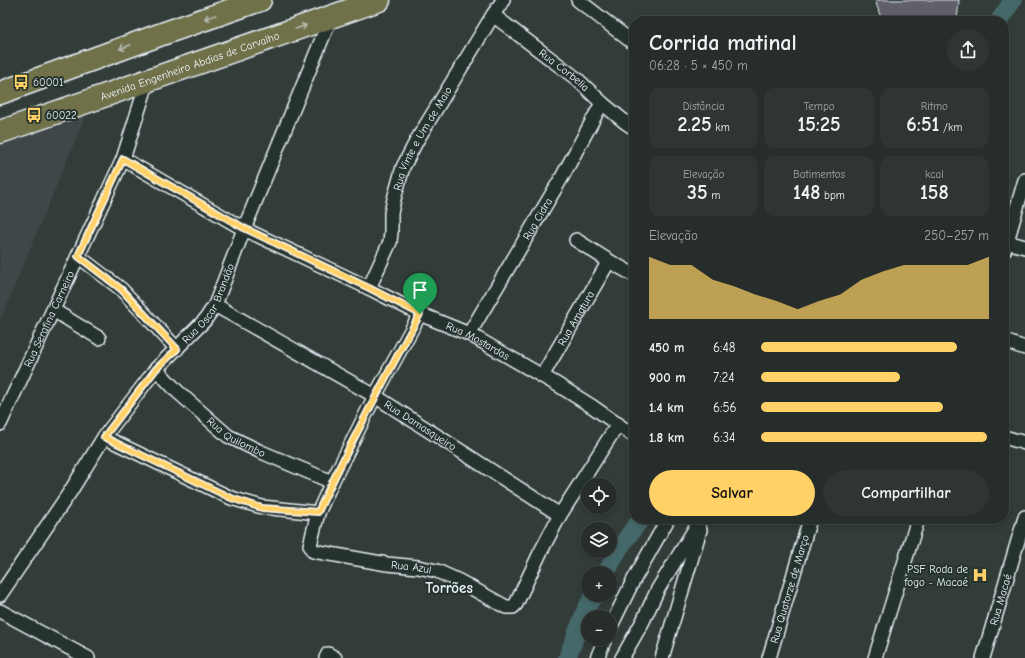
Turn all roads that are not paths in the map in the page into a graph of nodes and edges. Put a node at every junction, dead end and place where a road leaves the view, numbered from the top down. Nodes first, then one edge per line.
1 (260, 0) edge
2 (379, 0) edge
3 (503, 0) edge
4 (578, 0) edge
5 (493, 15) junction
6 (331, 17) junction
7 (629, 40) edge
8 (148, 80) junction
9 (0, 93) edge
10 (602, 102) junction
11 (629, 125) edge
12 (0, 132) edge
13 (123, 159) junction
14 (1025, 180) edge
15 (244, 228) junction
16 (1009, 236) edge
17 (576, 240) dead end
18 (1009, 246) edge
19 (1025, 247) edge
20 (78, 256) junction
21 (609, 261) junction
22 (629, 272) edge
23 (369, 288) junction
24 (214, 306) junction
25 (53, 310) junction
26 (420, 314) junction
27 (469, 334) junction
28 (99, 338) dead end
29 (1009, 343) edge
30 (1025, 348) edge
31 (177, 349) junction
32 (156, 369) junction
33 (542, 376) junction
34 (375, 396) junction
35 (0, 424) edge
36 (618, 424) junction
37 (629, 432) edge
38 (104, 437) junction
39 (1009, 438) edge
40 (1025, 443) edge
41 (332, 482) junction
42 (318, 512) junction
43 (560, 515) junction
44 (1025, 517) edge
45 (665, 524) edge
46 (699, 524) edge
47 (701, 524) edge
48 (809, 524) edge
49 (916, 524) edge
50 (0, 596) edge
51 (0, 611) edge
52 (617, 614) edge
53 (602, 646) edge
54 (88, 658) edge
55 (597, 658) edge
56 (622, 658) edge
57 (662, 658) edge
58 (769, 658) edge
59 (875, 658) edge
60 (983, 658) edge

1 -> 9 highway
2 - 6 highway, Avenida Engenheiro Abdias de Carvalho
3 - 5 street, Rua Vinte e Um de Maio
4 - 7 street
5 - 10 street, Rua Corbelia
5 - 23 street, Rua Vinte e Um de Maio
8 -> 6 highway, Avenida Engenheiro Abdias de Carvalho
6 - 15 street, Rua Oscar Brandão
8 - 12 highway, Avenida Engenheiro Abdias de Carvalho
8 - 13 street, Rua Serafina Carneiro
10 - 11 street, Rua Corbelia
10 - 27 street, Rua Cidra
13 - 15 street, Rua Mostardas
13 - 20 street, Rua Serafina Carneiro
14 - 16 street
15 - 23 street, Rua Mostardas
15 - 24 street, Rua Oscar Brandão
17 - 21 street
18 - 19 street
20 - 25 street, Rua Serafina Carneiro
20 - 31 street
21 - 22 street
21 - 33 street, Rua Amatura
23 - 26 street, Rua Mostardas
24 - 31 street, Rua Oscar Brandão
24 - 34 street, Rua Damasqueiro
25 - 28 street
25 - 35 street, Rua Serafina Carneiro
26 - 27 street, Rua Mostardas
26 - 34 street
27 - 33 street, Rua Mostardas
29 - 30 street
31 - 32 street, Rua Oscar Brandão
32 - 38 street, Rua Oscar Brandão
32 - 41 street, Rua Quilombo
33 - 36 street, Rua Mostardas
34 - 41 street
34 - 43 street, Rua Damasqueiro
36 - 37 street, Rua Mostardas
36 - 43 street
38 - 42 street
38 - 50 street, Rua Oscar Brandão
39 - 40 street
41 - 42 street
42 - 43 street, Rua Azul
44 - 60 street, Rua Macaé
45 - 52 street
46 - 56 street
47 - 57 street
48 - 58 street, Rua Quatorze de Março
49 - 59 street
51 - 54 street
53 - 55 street

